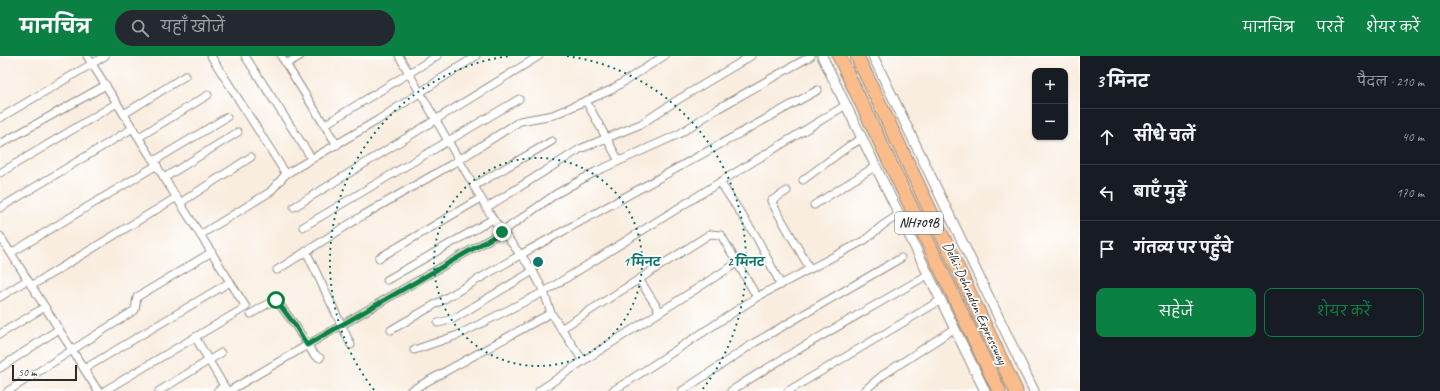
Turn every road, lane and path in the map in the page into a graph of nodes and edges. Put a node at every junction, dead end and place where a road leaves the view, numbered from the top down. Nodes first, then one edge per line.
1 (87, 56) edge
2 (105, 56) edge
3 (211, 56) edge
4 (245, 56) edge
5 (281, 56) edge
6 (300, 56) edge
7 (399, 56) edge
8 (437, 56) edge
9 (476, 56) edge
10 (539, 56) edge
11 (664, 56) edge
12 (751, 56) edge
13 (822, 56) edge
14 (839, 56) edge
15 (856, 56) edge
16 (873, 56) edge
17 (808, 57) edge
18 (92, 64) junction
19 (286, 64) junction
20 (408, 73) junction
21 (185, 76) dead end
22 (106, 85) junction
23 (818, 90) dead end
24 (419, 93) junction
25 (208, 95) dead end
26 (519, 99) dead end
27 (586, 101) junction
28 (117, 103) junction
29 (846, 105) junction
30 (124, 114) junction
31 (227, 117) dead end
32 (0, 118) edge
33 (436, 120) junction
34 (324, 125) junction
35 (133, 128) junction
36 (238, 132) dead end
37 (139, 137) junction
38 (606, 138) junction
39 (552, 141) dead end
40 (449, 142) junction
41 (856, 142) junction
42 (0, 144) edge
43 (337, 145) junction
44 (251, 157) dead end
45 (312, 159) junction
46 (459, 160) junction
47 (619, 161) junction
48 (155, 163) junction
49 (876, 166) junction
50 (0, 173) edge
51 (286, 174) junction
52 (164, 178) junction
53 (803, 180) dead end
54 (720, 182) junction
55 (474, 186) junction
56 (786, 191) dead end
57 (481, 198) junction
58 (178, 200) junction
59 (814, 205) dead end
60 (294, 207) dead end
61 (0, 208) edge
62 (486, 208) junction
63 (896, 217) junction
64 (493, 219) junction
65 (303, 227) dead end
66 (502, 232) junction
67 (200, 234) junction
68 (1, 241) edge
69 (306, 251) junction
70 (212, 252) junction
71 (11, 253) junction
72 (520, 255) junction
73 (378, 258) dead end
74 (901, 258) dead end
75 (737, 263) junction
76 (810, 269) junction
77 (277, 270) dead end
78 (532, 271) junction
79 (929, 274) junction
80 (639, 279) junction
81 (387, 280) dead end
82 (230, 282) junction
83 (29, 283) junction
84 (781, 285) junction
85 (544, 292) junction
86 (0, 297) edge
87 (757, 298) junction
88 (941, 300) junction
89 (44, 307) junction
90 (660, 312) junction
91 (551, 313) junction
92 (251, 314) dead end
93 (438, 323) dead end
94 (341, 325) junction
95 (955, 328) junction
96 (58, 329) junction
97 (561, 329) junction
98 (391, 330) dead end
99 (0, 334) edge
100 (195, 337) junction
101 (307, 345) junction
102 (351, 345) dead end
103 (72, 350) junction
104 (414, 350) dead end
105 (221, 353) dead end
106 (320, 358) dead end
107 (583, 360) junction
108 (208, 361) junction
109 (0, 368) edge
110 (84, 369) junction
111 (8, 391) edge
112 (98, 391) edge
113 (104, 391) edge
114 (159, 391) edge
115 (223, 391) edge
116 (410, 391) edge
117 (539, 391) edge
118 (612, 391) edge
119 (682, 391) edge
120 (731, 391) edge
121 (788, 391) edge
122 (864, 391) edge
123 (985, 391) edge
124 (999, 391) edge
125 (1016, 391) edge
126 (1034, 391) edge

1 - 18 street
2 - 18 street
3 - 51 street
4 - 45 street
5 - 19 street
6 - 19 street
7 - 20 street
8 - 20 street
9 - 24 street
10 - 33 street
11 - 27 street
12 - 38 street
13 - 29 street
14 - 124 highway, Delhi-Dehradun Expressway / NH709B
15 - 125 highway, Delhi-Dehradun Expressway / NH709B
16 - 126 street
17 - 47 street
18 - 22 street
18 - 32 street
19 - 34 street
20 - 24 street
20 - 34 street
21 - 30 street
22 - 28 street
22 - 42 street
23 - 72 street
24 - 33 street
24 - 43 street
25 - 37 street
26 - 40 street
27 - 38 street
27 - 46 street
28 - 30 street
28 - 50 street
29 - 41 street
29 - 54 street
30 - 35 street
31 - 48 street
33 - 40 street
33 - 60 street
34 - 43 street
35 - 37 street
35 - 61 street
36 - 52 street
37 - 48 street
38 - 47 street
38 - 62 street
39 - 55 street
40 - 46 street
40 - 65 street
41 - 49 street
41 - 53 street
43 - 45 street
44 - 58 street
45 - 51 street
46 - 55 street
46 - 69 street
47 - 66 street
48 - 52 street
48 - 71 street
49 - 59 street
49 - 63 street
51 - 67 street
52 - 58 street
54 - 84 street
54 - 85 street
55 - 57 street
56 - 76 street
57 - 62 street
57 - 73 street
58 - 67 street
58 - 83 street
62 - 64 street
63 - 76 street
63 - 79 street
64 - 66 street
64 - 81 street
66 - 72 street
66 - 94 street
67 - 70 street
68 - 71 street
69 - 77 street
69 - 94 street
70 - 82 street
70 - 103 street
71 - 83 street
72 - 78 street
72 - 98 street
74 - 119 street
75 - 80 street
75 - 87 street
75 - 90 street
76 - 84 street
78 - 85 street
78 - 93 street
79 - 88 street
79 - 120 street
80 - 90 street
80 - 97 street
82 - 100 street
82 - 110 street
83 - 86 street
83 - 89 street
84 - 87 street
85 - 91 street
85 - 104 street
87 - 118 street
88 - 95 street
88 - 121 street
89 - 96 street
89 - 99 street
90 - 107 street
91 - 97 street
91 - 116 street
92 - 101 street
94 - 101 street
94 - 102 street
95 - 122 street
95 - 123 street
96 - 103 street
96 - 109 street
97 - 107 street
100 - 108 street
100 - 113 street
101 - 106 street
101 - 115 street
103 - 110 street
103 - 111 street
105 - 108 street
107 - 117 street
108 - 114 street
108 - 115 street
110 - 112 street

